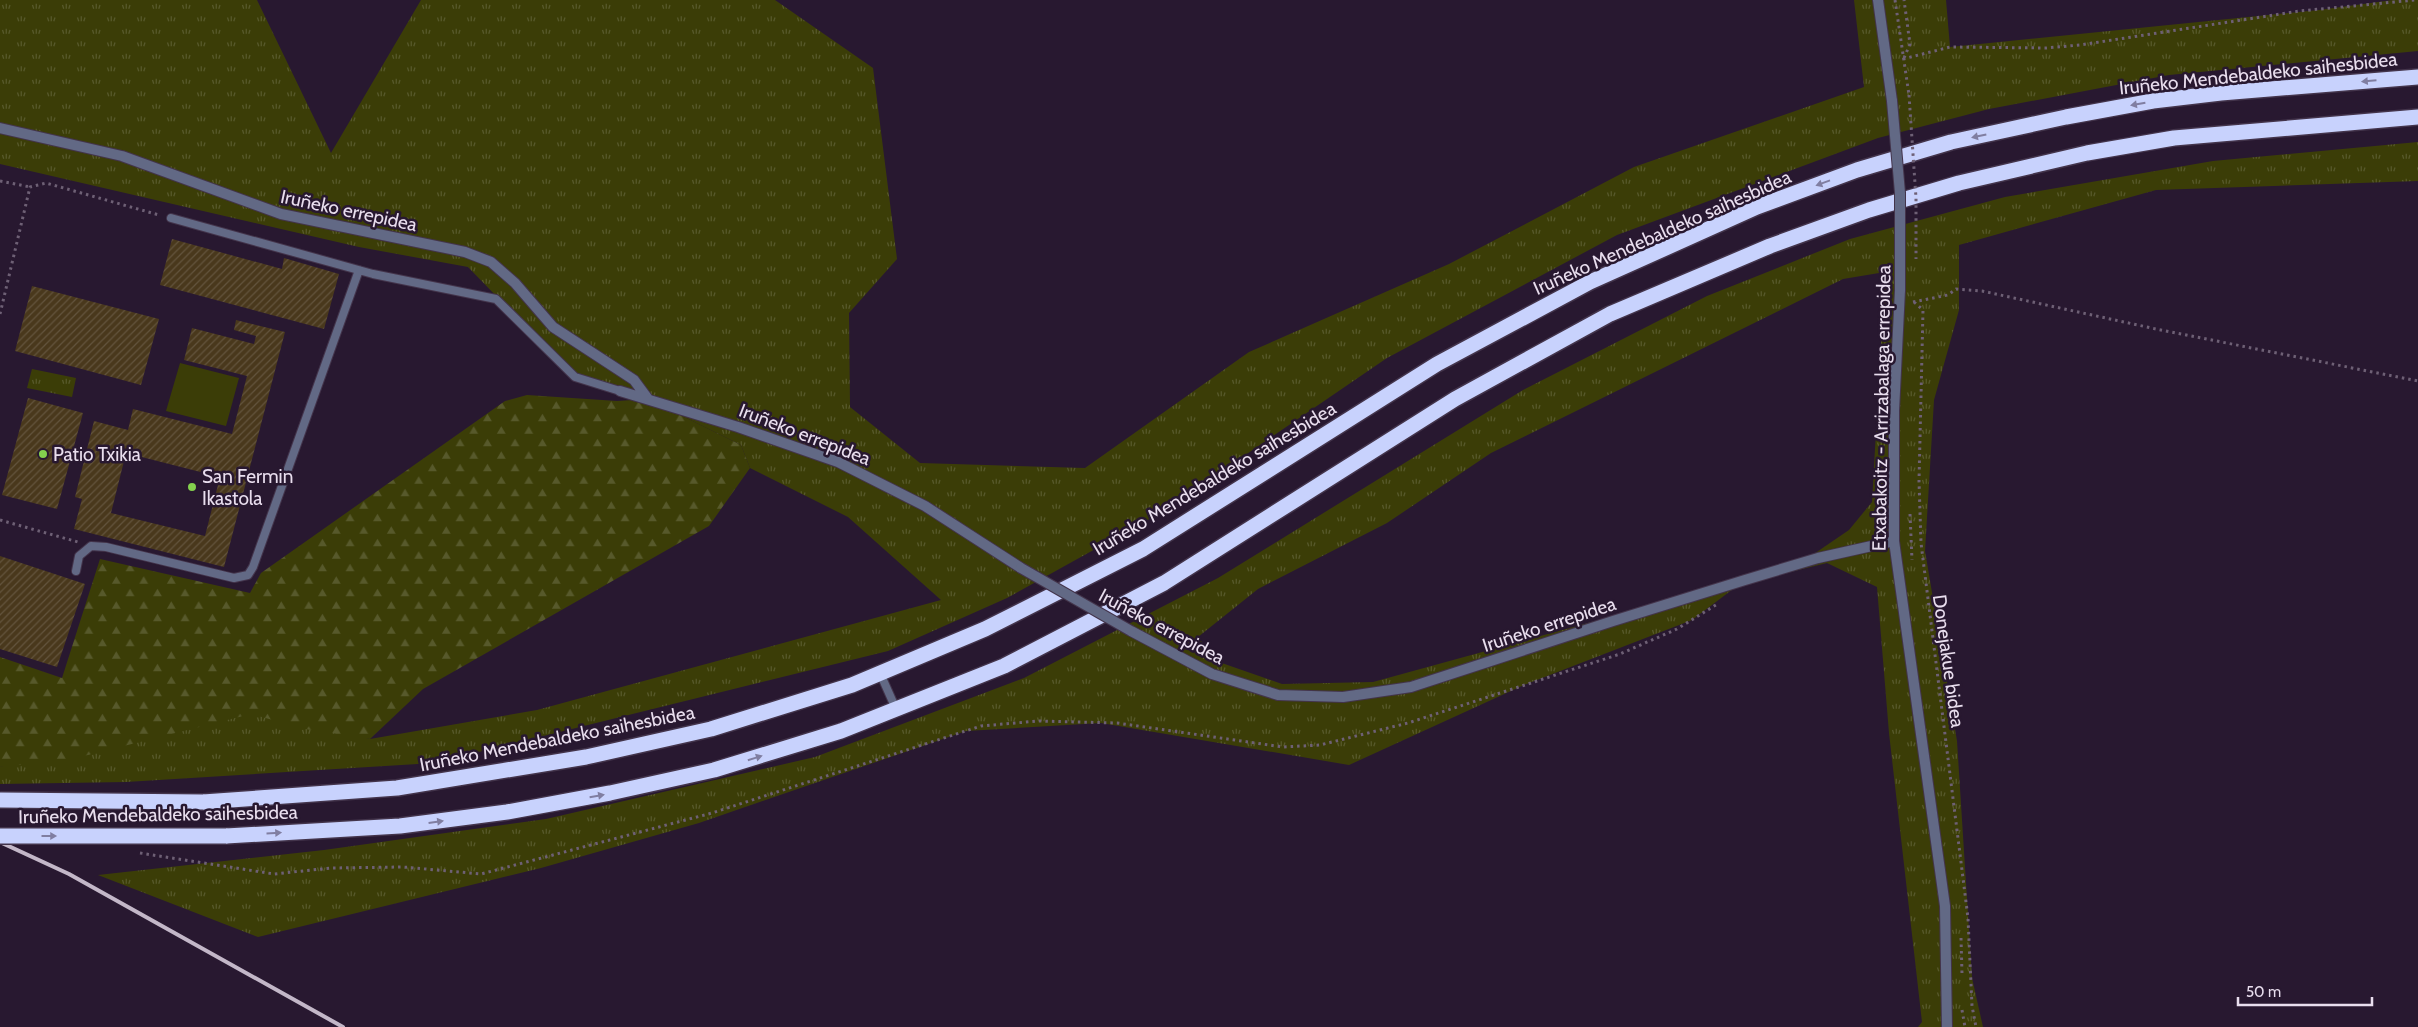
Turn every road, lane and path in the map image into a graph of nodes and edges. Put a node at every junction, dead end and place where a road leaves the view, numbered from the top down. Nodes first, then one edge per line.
1 (1878, 0) edge
2 (1895, 0) edge
3 (1904, 0) edge
4 (2415, 0) edge
5 (1903, 59) junction
6 (2418, 77) edge
7 (1908, 94) dead end
8 (2418, 117) edge
9 (0, 128) edge
10 (0, 181) edge
11 (30, 187) junction
12 (171, 218) joint
13 (359, 270) junction
14 (1914, 302) junction
15 (1900, 306) junction
16 (1914, 310) dead end
17 (0, 314) edge
18 (2418, 381) edge
19 (620, 391) joint
20 (648, 399) junction
21 (1909, 504) dead end
22 (0, 520) edge
23 (1894, 542) junction
24 (91, 546) junction
25 (1913, 569) dead end
26 (76, 571) dead end
27 (1721, 601) dead end
28 (880, 673) junction
29 (896, 709) junction
30 (0, 800) edge
31 (0, 836) edge
32 (274, 874) dead end
33 (1961, 934) dead end
34 (1962, 982) dead end
35 (1962, 1000) dead end
36 (1946, 1026) edge
37 (1965, 1027) edge
38 (1976, 1027) edge

1 - 15 street, Etxabakoitz - Arrizabalaga errepidea, bridge
2 - 5 path
3 - 5 path
4 - 5 path
5 - 7 path
6 -> 28 highway, Iruñeko Mendebaldeko saihesbidea
8 - 29 highway, Iruñeko Mendebaldeko saihesbidea
9 - 20 street, Iruñeko errepidea
10 - 11 path
11 - 12 path
11 - 17 path
12 - 13 lane
13 - 19 lane
13 - 24 lane
14 - 15 path
14 - 16 path
14 - 18 path
14 - 38 path, Donejakue bidea
15 - 23 street, Etxabakoitz - Arrizabalaga errepidea
19 - 20 street, Iruñeko errepidea
20 - 23 street, Iruñeko errepidea, bridge
21 - 25 path
22 - 24 path
23 - 36 street, Etxabakoitz - Arrizabalaga errepidea
24 - 26 lane
27 - 32 path
28 - 29 lane
28 - 30 highway, Iruñeko Mendebaldeko saihesbidea, bridge
31 -> 29 highway, Iruñeko Mendebaldeko saihesbidea, bridge
33 - 34 path
35 - 37 path

